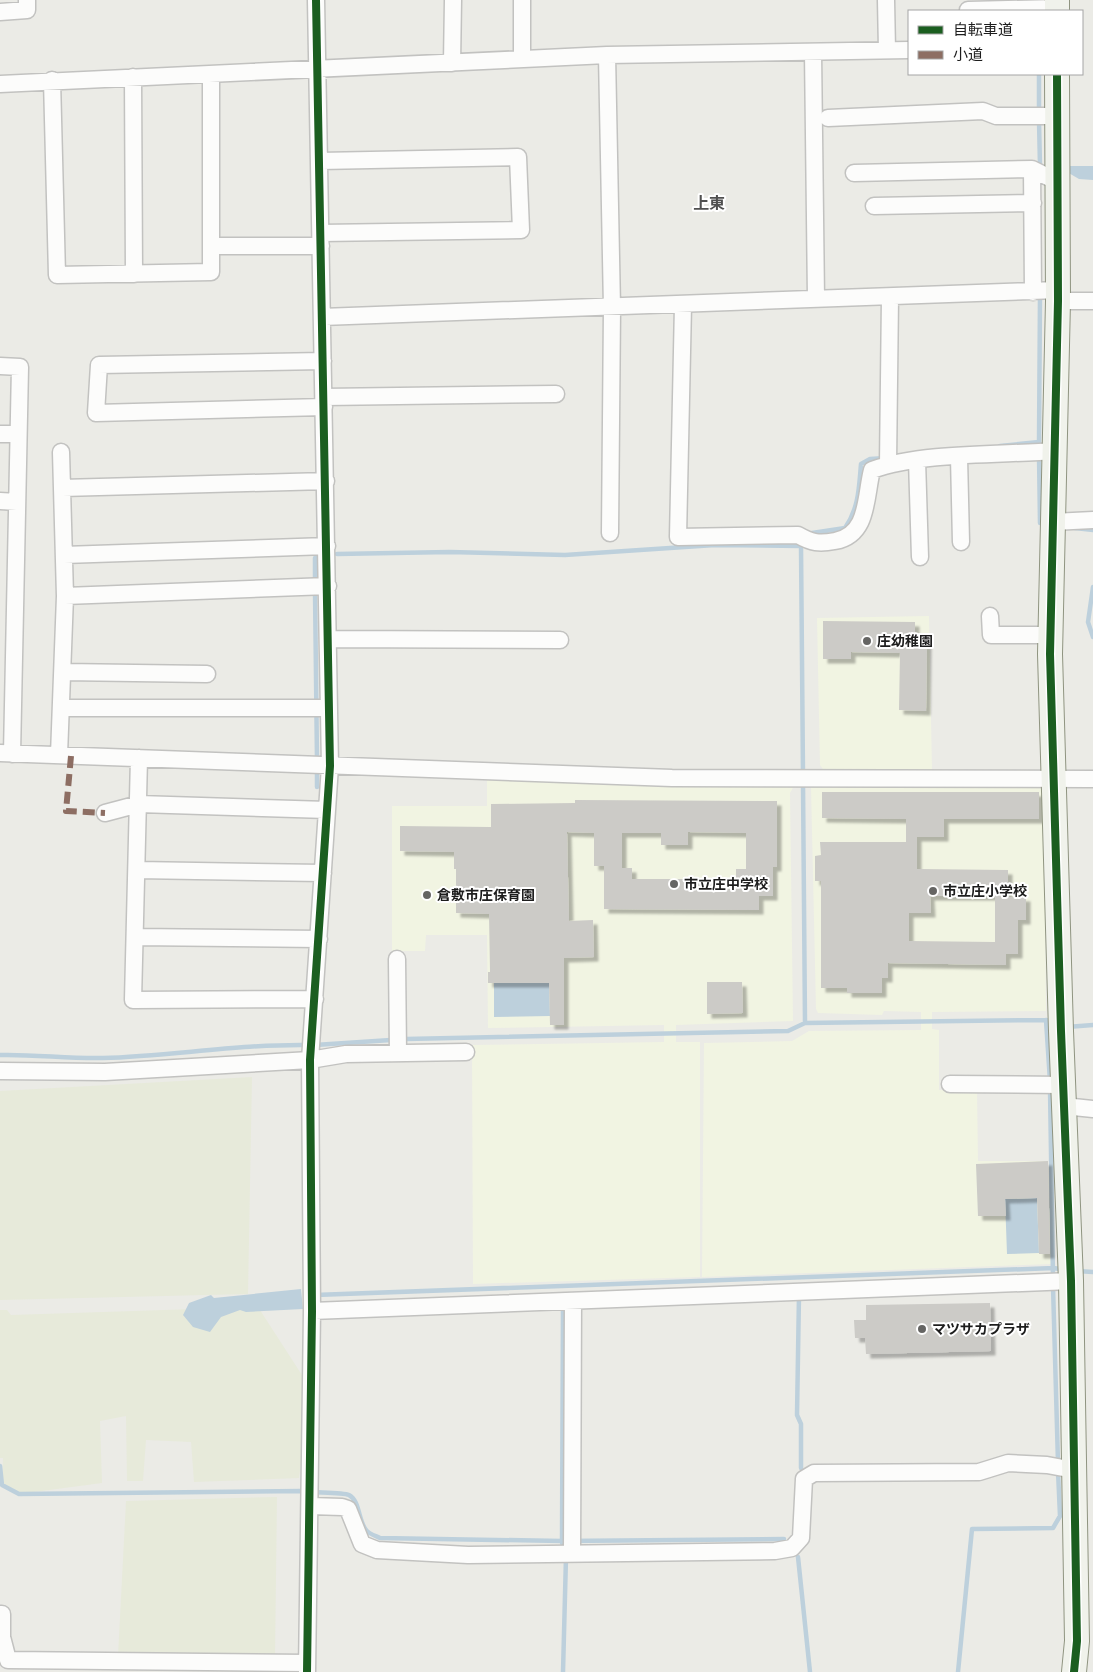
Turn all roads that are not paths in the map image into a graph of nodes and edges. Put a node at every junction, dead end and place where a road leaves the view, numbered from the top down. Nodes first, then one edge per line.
1 (27, 0) edge
2 (316, 0) edge
3 (453, 0) edge
4 (522, 0) edge
5 (886, 0) edge
6 (1050, 7) edge
7 (968, 10) dead end
8 (0, 12) edge
9 (887, 50) junction
10 (908, 50) edge
11 (813, 52) junction
12 (607, 55) junction
13 (522, 59) junction
14 (452, 63) junction
15 (317, 71) junction
16 (211, 75) junction
17 (1057, 75) edge
18 (133, 77) junction
19 (52, 80) junction
20 (0, 84) edge
21 (1045, 116) junction
22 (828, 118) dead end
23 (320, 161) junction
24 (854, 173) dead end
25 (1043, 175) junction
26 (1033, 203) junction
27 (874, 206) dead end
28 (321, 239) junction
29 (211, 246) junction
30 (134, 274) junction
31 (1046, 294) junction
32 (890, 297) junction
33 (816, 299) junction
34 (1093, 302) edge
35 (683, 305) junction
36 (612, 308) junction
37 (322, 317) junction
38 (323, 361) junction
39 (0, 366) edge
40 (556, 394) dead end
41 (324, 402) junction
42 (0, 434) edge
43 (18, 434) junction
44 (61, 452) dead end
45 (1043, 452) junction
46 (959, 457) junction
47 (888, 459) junction
48 (917, 460) junction
49 (326, 481) junction
50 (62, 488) junction
51 (0, 501) edge
52 (17, 502) junction
53 (1093, 520) edge
54 (1053, 522) junction
55 (610, 533) dead end
56 (961, 542) dead end
57 (327, 546) junction
58 (64, 556) junction
59 (920, 557) dead end
60 (319, 586) junction
61 (65, 596) junction
62 (7, 604) edge
63 (990, 616) dead end
64 (1050, 635) junction
65 (328, 639) junction
66 (560, 640) dead end
67 (63, 672) junction
68 (207, 674) dead end
69 (7, 677) edge
70 (61, 708) junction
71 (321, 708) junction
72 (6, 753) edge
73 (59, 755) junction
74 (139, 758) junction
75 (322, 766) junction
76 (1093, 779) edge
77 (1053, 781) junction
78 (139, 804) junction
79 (327, 810) junction
80 (105, 813) dead end
81 (137, 870) junction
82 (323, 873) junction
83 (135, 937) junction
84 (319, 939) junction
85 (397, 959) dead end
86 (315, 999) junction
87 (311, 1048) junction
88 (398, 1050) junction
89 (466, 1052) dead end
90 (0, 1071) edge
91 (950, 1084) dead end
92 (1057, 1090) junction
93 (1093, 1109) edge
94 (1064, 1277) junction
95 (312, 1301) junction
96 (566, 1301) junction
97 (1064, 1468) junction
98 (310, 1498) junction
99 (569, 1548) junction
100 (0, 1614) edge
101 (307, 1668) edge
102 (1074, 1672) edge

1 - 8 street
2 - 15 street
3 - 14 street
4 - 13 street
5 - 9 street
6 - 7 street
9 - 10 street
9 - 11 street
11 - 12 street
11 - 33 street
12 - 13 street
12 - 36 street
13 - 14 street
14 - 15 street
15 - 16 street
15 - 23 street
16 - 18 street
16 - 29 street
17 - 21 street
18 - 19 street
18 - 30 street
19 - 20 street
19 - 30 street
21 - 22 street
21 - 25 street
23 - 28 street
23 - 28 street
24 - 25 street
25 - 26 street
25 - 31 street
26 - 27 street
26 - 31 street
28 - 29 street
28 - 37 street
29 - 30 street
31 - 32 street
31 - 34 street
31 - 45 street
32 - 33 street
32 - 47 street
33 - 35 street
35 - 36 street
35 - 47 street
36 - 37 street
36 - 55 street
37 - 38 street
38 - 41 street
38 - 41 street
39 - 43 street
40 - 41 street
41 - 49 street
42 - 43 street
43 - 52 street
44 - 50 street
45 - 46 street
45 - 54 street
46 - 48 street
46 - 56 street
47 - 48 street
48 - 59 street
49 - 50 street
49 - 57 street
50 - 58 street
51 - 52 street
52 - 62 street
53 - 54 street
54 - 64 street
57 - 58 street
57 - 60 street
58 - 61 street
60 - 61 street
60 - 65 street
61 - 67 street
62 - 69 street
63 - 64 street
64 - 77 street
65 - 66 street
65 - 71 street
67 - 68 street
67 - 70 street
69 - 72 street
70 - 71 street
70 - 73 street
71 - 75 street
72 - 73 street
73 - 74 street
74 - 75 street
74 - 78 street
75 - 77 street
75 - 79 street
76 - 77 street
77 - 92 street
78 - 79 street
78 - 80 street
78 - 81 street
79 - 82 street
81 - 82 street
81 - 83 street
82 - 84 street
83 - 84 street
83 - 86 street
84 - 86 street
85 - 88 street
86 - 87 street
87 - 88 street
87 - 90 street
87 - 95 street
88 - 89 street
91 - 92 street
92 - 93 street
92 - 94 street
94 - 96 street
94 - 97 street
95 - 96 street
95 - 98 street
96 - 99 street
97 - 99 street
97 - 102 street
98 - 99 street
98 - 101 street
100 - 101 street

